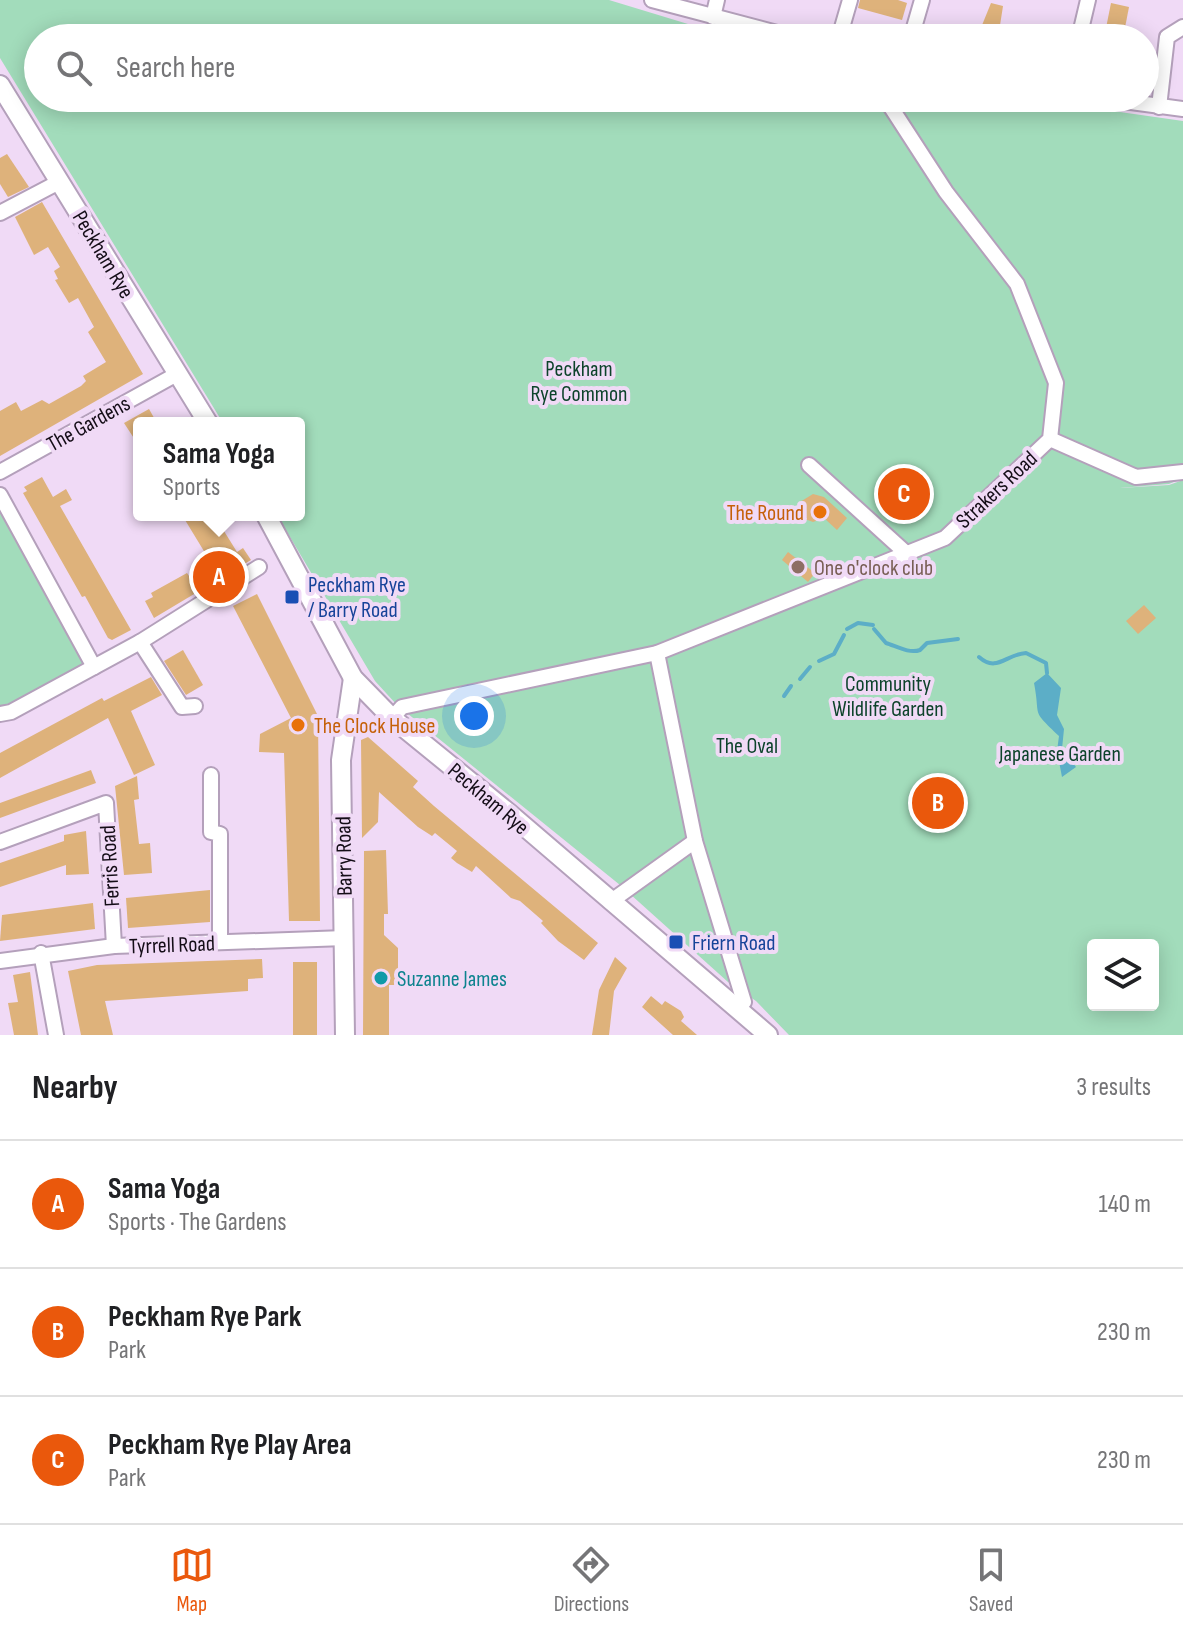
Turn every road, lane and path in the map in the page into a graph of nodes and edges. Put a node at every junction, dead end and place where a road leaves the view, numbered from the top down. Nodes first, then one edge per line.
1 (652, 0) edge
2 (717, 0) edge
3 (850, 0) edge
4 (922, 0) edge
5 (1088, 0) edge
6 (713, 17) junction
7 (741, 24) edge
8 (843, 24) edge
9 (915, 24) edge
10 (1082, 24) edge
11 (1183, 27) edge
12 (0, 85) edge
13 (1159, 107) joint
14 (1183, 109) edge
15 (894, 112) edge
16 (59, 182) junction
17 (0, 213) edge
18 (177, 374) junction
19 (204, 417) edge
20 (1050, 439) junction
21 (809, 465) dead end
22 (0, 472) edge
23 (1183, 472) edge
24 (0, 495) edge
25 (269, 521) edge
26 (906, 553) junction
27 (259, 567) dead end
28 (140, 642) junction
29 (657, 653) junction
30 (94, 667) junction
31 (353, 678) junction
32 (195, 706) dead end
33 (0, 714) edge
34 (392, 718) junction
35 (211, 775) dead end
36 (695, 841) junction
37 (0, 842) edge
38 (610, 902) junction
39 (345, 938) junction
40 (220, 942) junction
41 (114, 946) junction
42 (41, 953) junction
43 (0, 961) edge
44 (744, 1002) dead end
45 (56, 1035) edge
46 (345, 1035) edge
47 (768, 1035) edge

1 - 6 street
2 - 6 street
3 - 8 street
4 - 9 street
5 - 10 street
6 - 7 street
11 - 13 street
12 - 16 main road, Peckham Rye
13 - 14 street
15 - 20 street, Strakers Road
16 - 17 street
16 - 18 main road, Peckham Rye
18 - 19 main road, Peckham Rye
18 - 22 street, The Gardens
20 - 23 street
20 - 26 street, Strakers Road
21 - 26 street
24 - 30 street
25 - 31 main road, Peckham Rye
26 - 29 street, Strakers Road
27 - 28 street
28 - 30 street
28 - 32 street
29 - 34 street, Strakers Road
29 - 36 street
30 - 33 street
31 - 34 main road, Peckham Rye
31 - 39 main road, Barry Road
34 - 38 main road, Peckham Rye
35 - 40 street
36 - 38 street
36 - 44 street
37 - 41 street, Ferris Road
38 - 47 main road, Peckham Rye
39 - 40 street, Tyrrell Road
39 - 46 main road, Barry Road
40 - 41 street, Tyrrell Road
41 - 42 street, Tyrrell Road
42 - 43 street, Tyrrell Road
42 - 45 street

